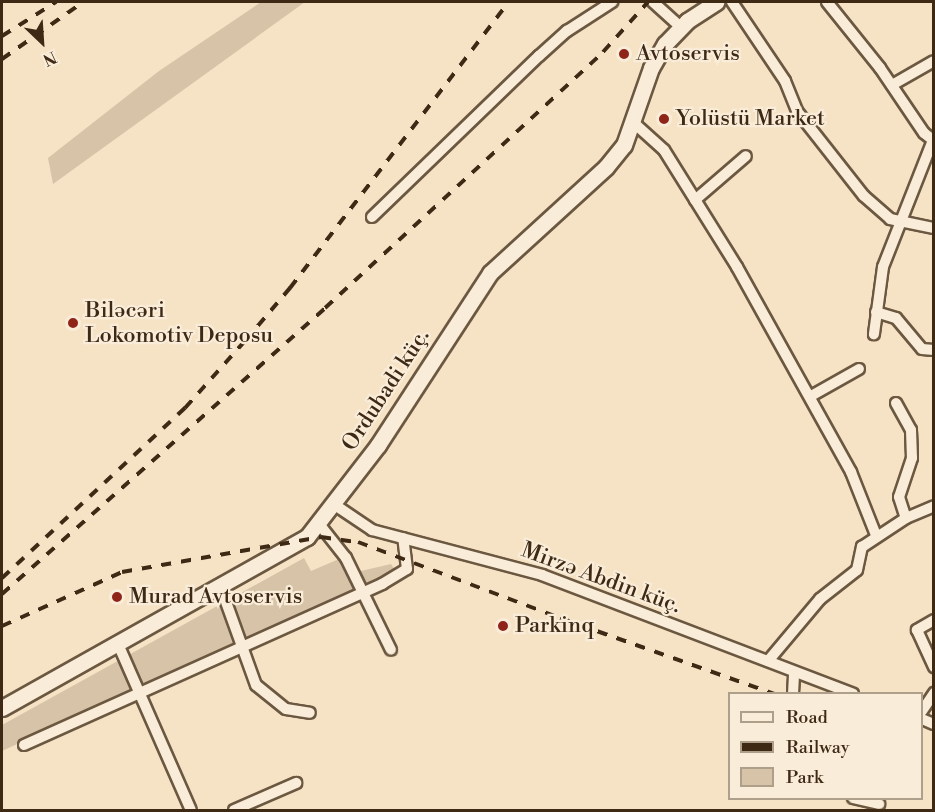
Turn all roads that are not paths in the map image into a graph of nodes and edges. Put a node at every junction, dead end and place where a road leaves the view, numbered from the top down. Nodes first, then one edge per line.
1 (612, 2) edge
2 (653, 2) edge
3 (716, 2) edge
4 (732, 2) edge
5 (827, 2) edge
6 (681, 27) junction
7 (933, 61) edge
8 (892, 86) junction
9 (634, 123) junction
10 (933, 140) edge
11 (746, 156) dead end
12 (695, 200) junction
13 (372, 218) dead end
14 (898, 222) junction
15 (933, 228) edge
16 (876, 312) junction
17 (874, 334) dead end
18 (933, 350) edge
19 (859, 369) dead end
20 (811, 396) junction
21 (896, 403) dead end
22 (335, 505) junction
23 (933, 506) edge
24 (906, 518) junction
25 (320, 525) junction
26 (876, 535) junction
27 (403, 538) junction
28 (221, 588) junction
29 (363, 592) junction
30 (933, 620) edge
31 (118, 644) junction
32 (240, 647) junction
33 (391, 650) dead end
34 (768, 661) junction
35 (933, 667) edge
36 (794, 672) junction
37 (138, 692) junction
38 (793, 692) edge
39 (850, 692) edge
40 (933, 693) edge
41 (2, 708) edge
42 (923, 708) edge
43 (310, 713) dead end
44 (24, 745) dead end
45 (296, 783) dead end
46 (862, 800) edge
47 (879, 804) dead end
48 (191, 810) edge
49 (234, 810) edge

1 - 13 street
2 - 6 street
3 - 6 main road, Ordubadi küç.
4 - 14 street
5 - 8 street
6 - 9 main road, Ordubadi küç.
7 - 8 street
8 - 10 street
9 - 12 street
9 - 22 main road, Ordubadi küç.
10 - 14 street
11 - 12 street
12 - 20 street
14 - 15 street
14 - 16 street
16 - 17 street
16 - 18 street
19 - 20 street
20 - 26 street
21 - 24 street
22 - 25 main road, Ordubadi küç.
22 - 27 street, Mirzə Abdin küç.
23 - 24 street
24 - 26 street
25 - 28 main road, Ordubadi küç.
25 - 29 street
26 - 34 street
27 - 29 street
27 - 34 street, Mirzə Abdin küç.
28 - 31 main road, Ordubadi küç.
28 - 32 street
29 - 32 street
29 - 33 street
30 - 35 street
31 - 37 street
31 - 41 main road, Ordubadi küç.
32 - 37 street
32 - 43 street
34 - 36 street, Mirzə Abdin küç.
36 - 38 street
36 - 39 street, Mirzə Abdin küç.
37 - 44 street
37 - 48 street
40 - 42 street
45 - 49 street
46 - 47 street

